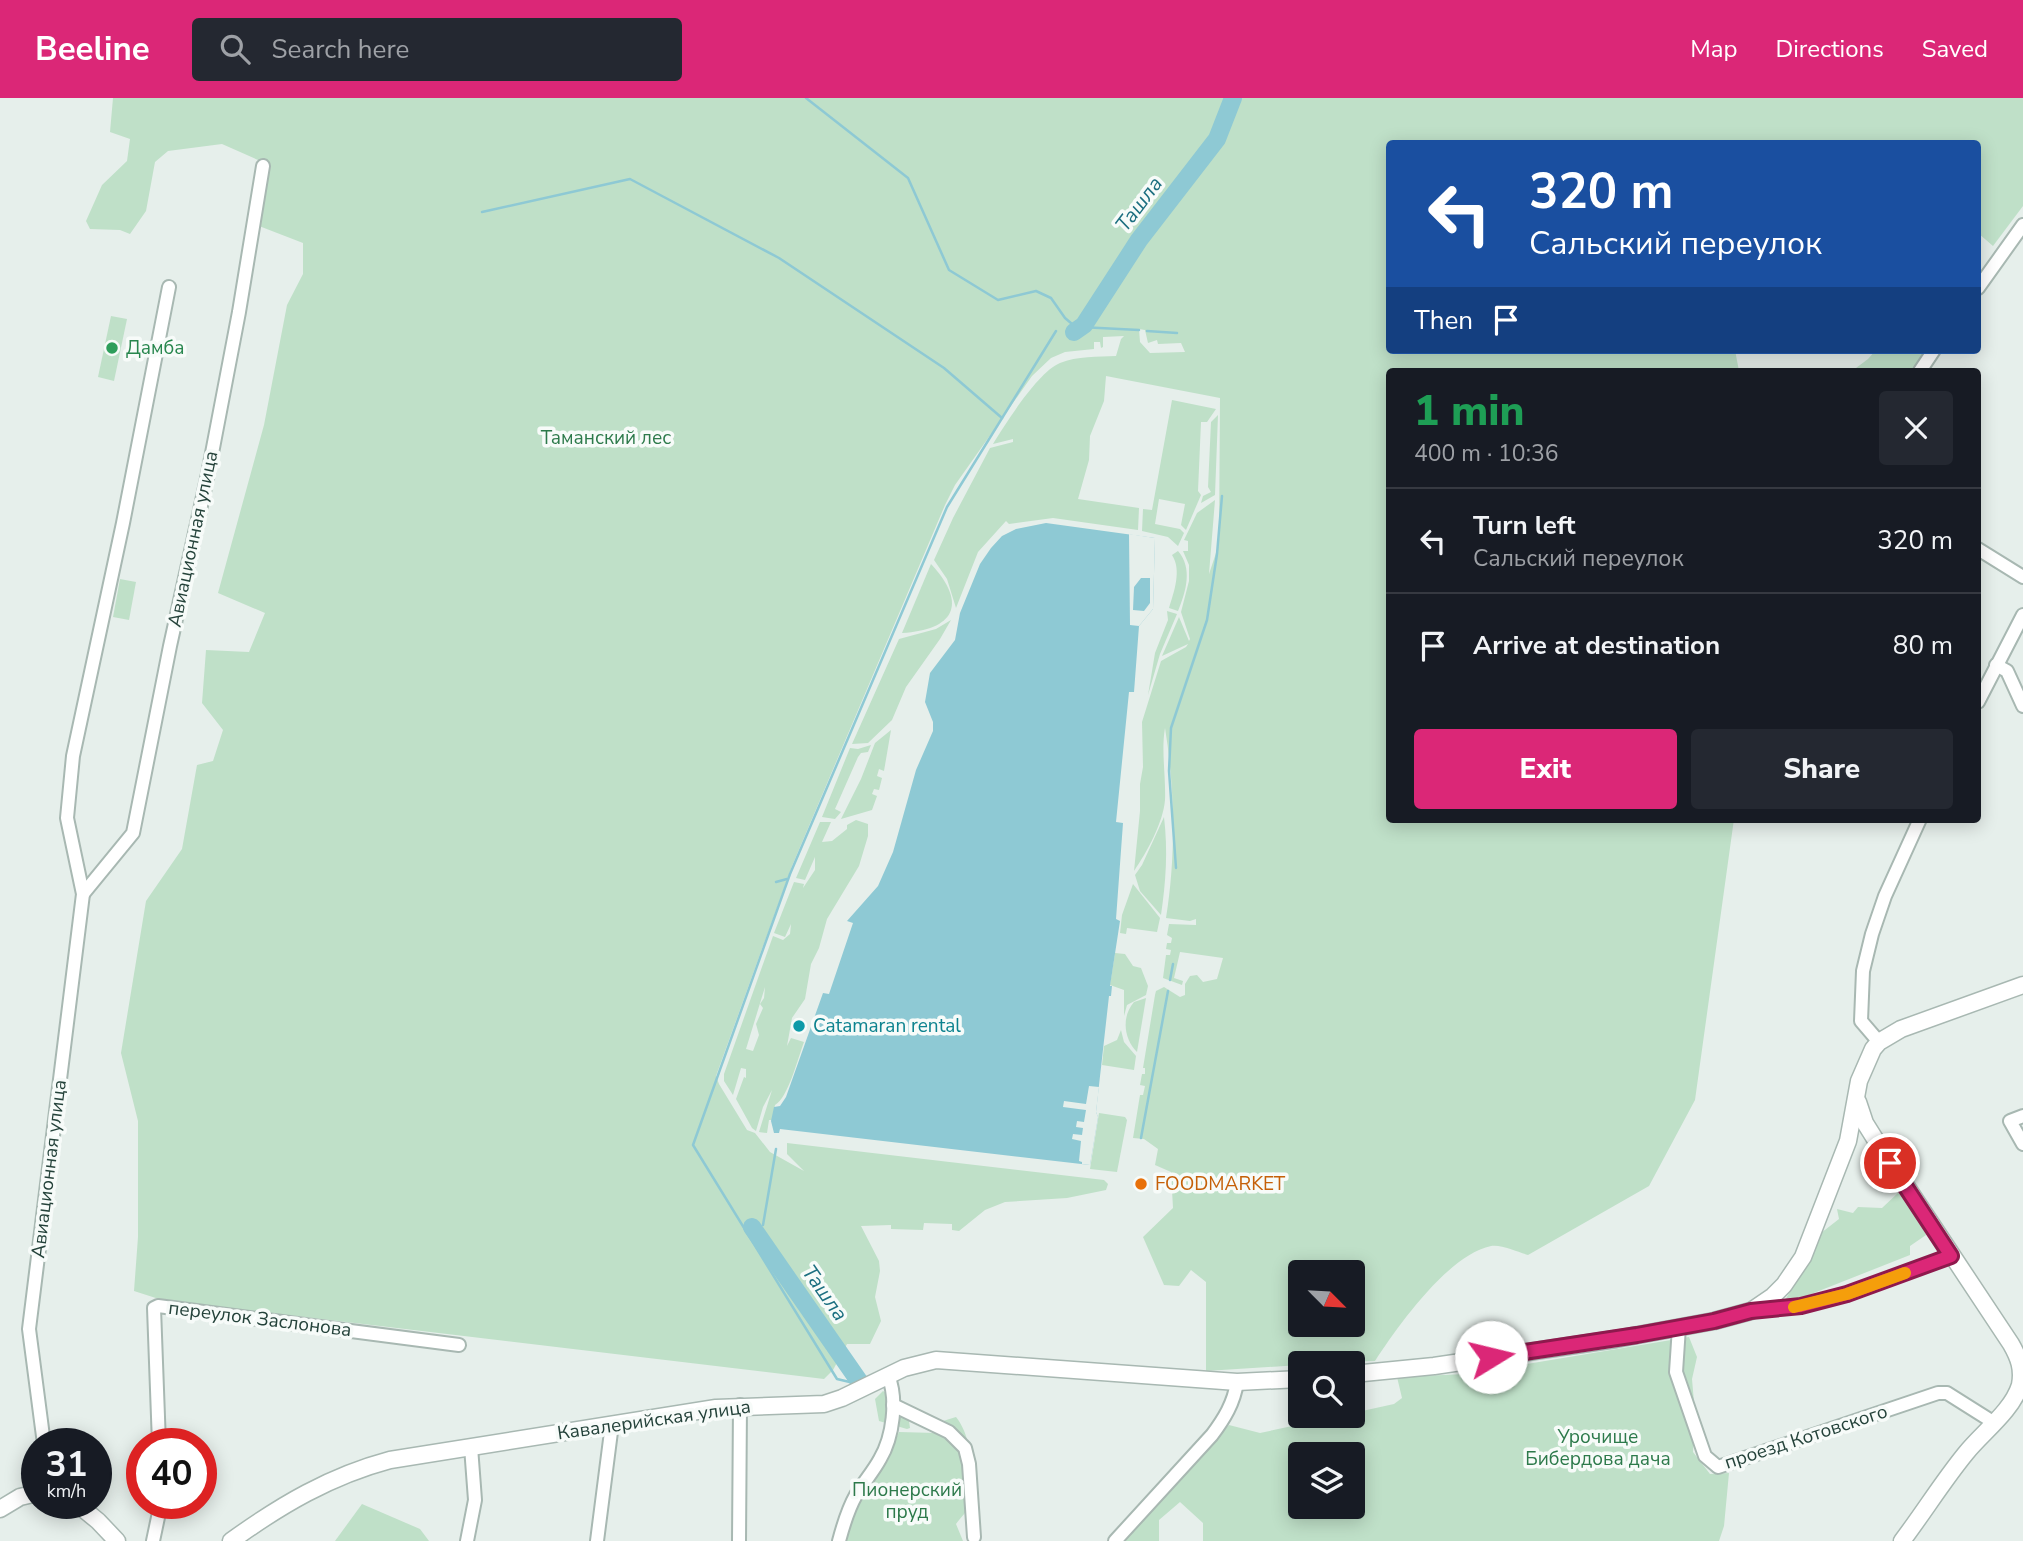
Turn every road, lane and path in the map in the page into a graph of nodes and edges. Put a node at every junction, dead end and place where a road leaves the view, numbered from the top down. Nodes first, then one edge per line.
1 (263, 166) dead end
2 (2023, 225) edge
3 (1981, 284) edge
4 (169, 288) dead end
5 (1981, 551) edge
6 (2023, 577) edge
7 (2023, 615) edge
8 (1996, 665) junction
9 (1981, 696) edge
10 (2023, 706) edge
11 (1918, 823) edge
12 (83, 894) junction
13 (2023, 985) edge
14 (1876, 1045) junction
15 (1857, 1096) junction
16 (2023, 1116) edge
17 (2023, 1144) edge
18 (1951, 1256) junction
19 (1751, 1311) junction
20 (1679, 1327) junction
21 (459, 1345) dead end
22 (2020, 1352) edge
23 (1365, 1373) edge
24 (888, 1375) junction
25 (1288, 1380) edge
26 (1237, 1382) junction
27 (2020, 1393) edge
28 (740, 1405) junction
29 (893, 1405) junction
30 (1993, 1423) junction
31 (612, 1424) junction
32 (42, 1428) edge
33 (158, 1428) edge
34 (471, 1447) junction
35 (21, 1497) edge
36 (0, 1509) edge
37 (96, 1519) edge
38 (158, 1519) edge
39 (974, 1537) dead end
40 (117, 1541) edge
41 (153, 1541) edge
42 (231, 1541) edge
43 (467, 1541) edge
44 (597, 1541) edge
45 (740, 1541) edge
46 (839, 1541) edge
47 (1115, 1541) edge
48 (1902, 1541) edge

1 - 12 street, Авиационная улица
2 - 3 street
4 - 12 street, Авиационная улица
5 - 6 street
7 - 8 street
8 - 9 street
8 - 10 street
11 - 14 street
12 - 32 street, Авиационная улица
13 - 14 street
14 - 15 street
15 - 18 street
15 - 19 street
16 - 17 street
18 - 19 street
18 - 22 street
19 - 20 street
20 - 23 street
20 - 30 street, проезд Котовского
21 - 33 street, переулок Заслонова
22 - 27 street
24 - 26 street, Кавалерийская улица
24 - 28 street, Кавалерийская улица
24 - 29 street
25 - 26 street, Кавалерийская улица
26 - 47 street
27 - 30 street
28 - 31 street, Кавалерийская улица
28 - 45 street
29 - 39 street
29 - 46 street
30 - 48 street
31 - 34 street, Кавалерийская улица
31 - 44 street
34 - 42 street, Кавалерийская улица
34 - 43 street
35 - 36 street
37 - 40 street
38 - 41 street

